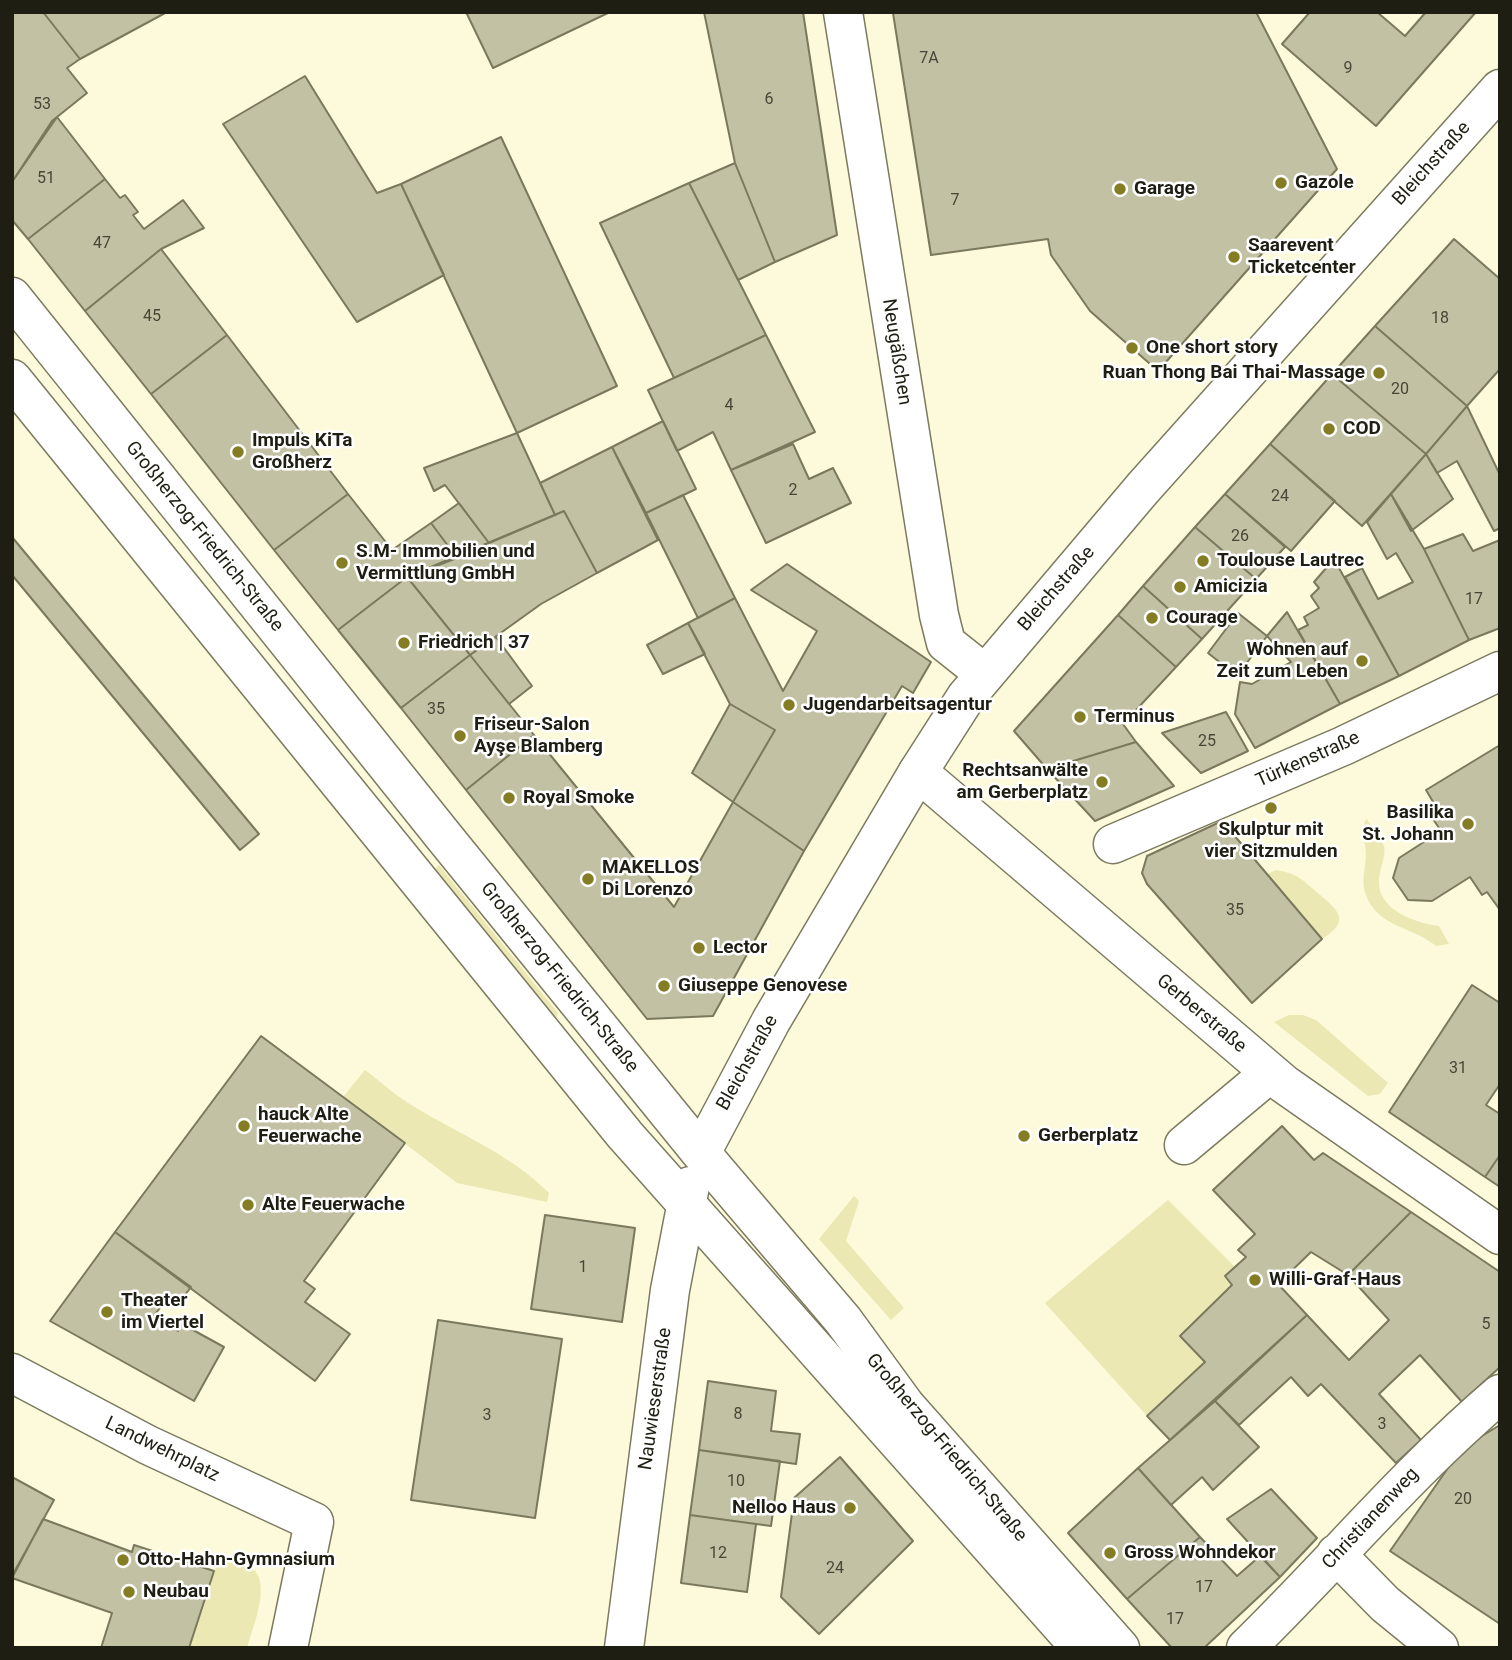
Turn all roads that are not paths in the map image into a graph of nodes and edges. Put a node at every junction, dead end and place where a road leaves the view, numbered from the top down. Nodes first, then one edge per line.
1 (843, 12) edge
2 (1500, 89) edge
3 (19, 308) edge
4 (12, 379) edge
5 (12, 414) edge
6 (1500, 671) edge
7 (985, 674) junction
8 (918, 772) junction
9 (1113, 844) dead end
10 (1270, 1073) junction
11 (1184, 1145) dead end
12 (701, 1153) junction
13 (682, 1219) junction
14 (1500, 1235) edge
15 (12, 1373) edge
16 (1500, 1394) edge
17 (1336, 1554) junction
18 (288, 1648) edge
19 (624, 1648) edge
20 (1049, 1648) edge
21 (1081, 1648) edge
22 (1120, 1648) edge
23 (1246, 1648) edge
24 (1438, 1648) edge

1 - 7 street, Neugäßchen
2 - 7 street, Bleichstraße
3 - 12 street, Großherzog-Friedrich-Straße
4 - 13 street
5 - 13 street
6 - 9 street, Türkenstraße
7 - 8 street, Bleichstraße
8 - 10 street, Gerberstraße
8 - 12 street, Bleichstraße
10 - 11 street
10 - 14 street, Gerberstraße
12 - 13 street, Nauwieserstraße
12 - 22 street, Großherzog-Friedrich-Straße
13 - 19 street, Nauwieserstraße
13 - 20 street
13 - 21 street
15 - 18 street, Landwehrplatz
16 - 17 street, Christianenweg
17 - 23 street, Christianenweg
17 - 24 street

